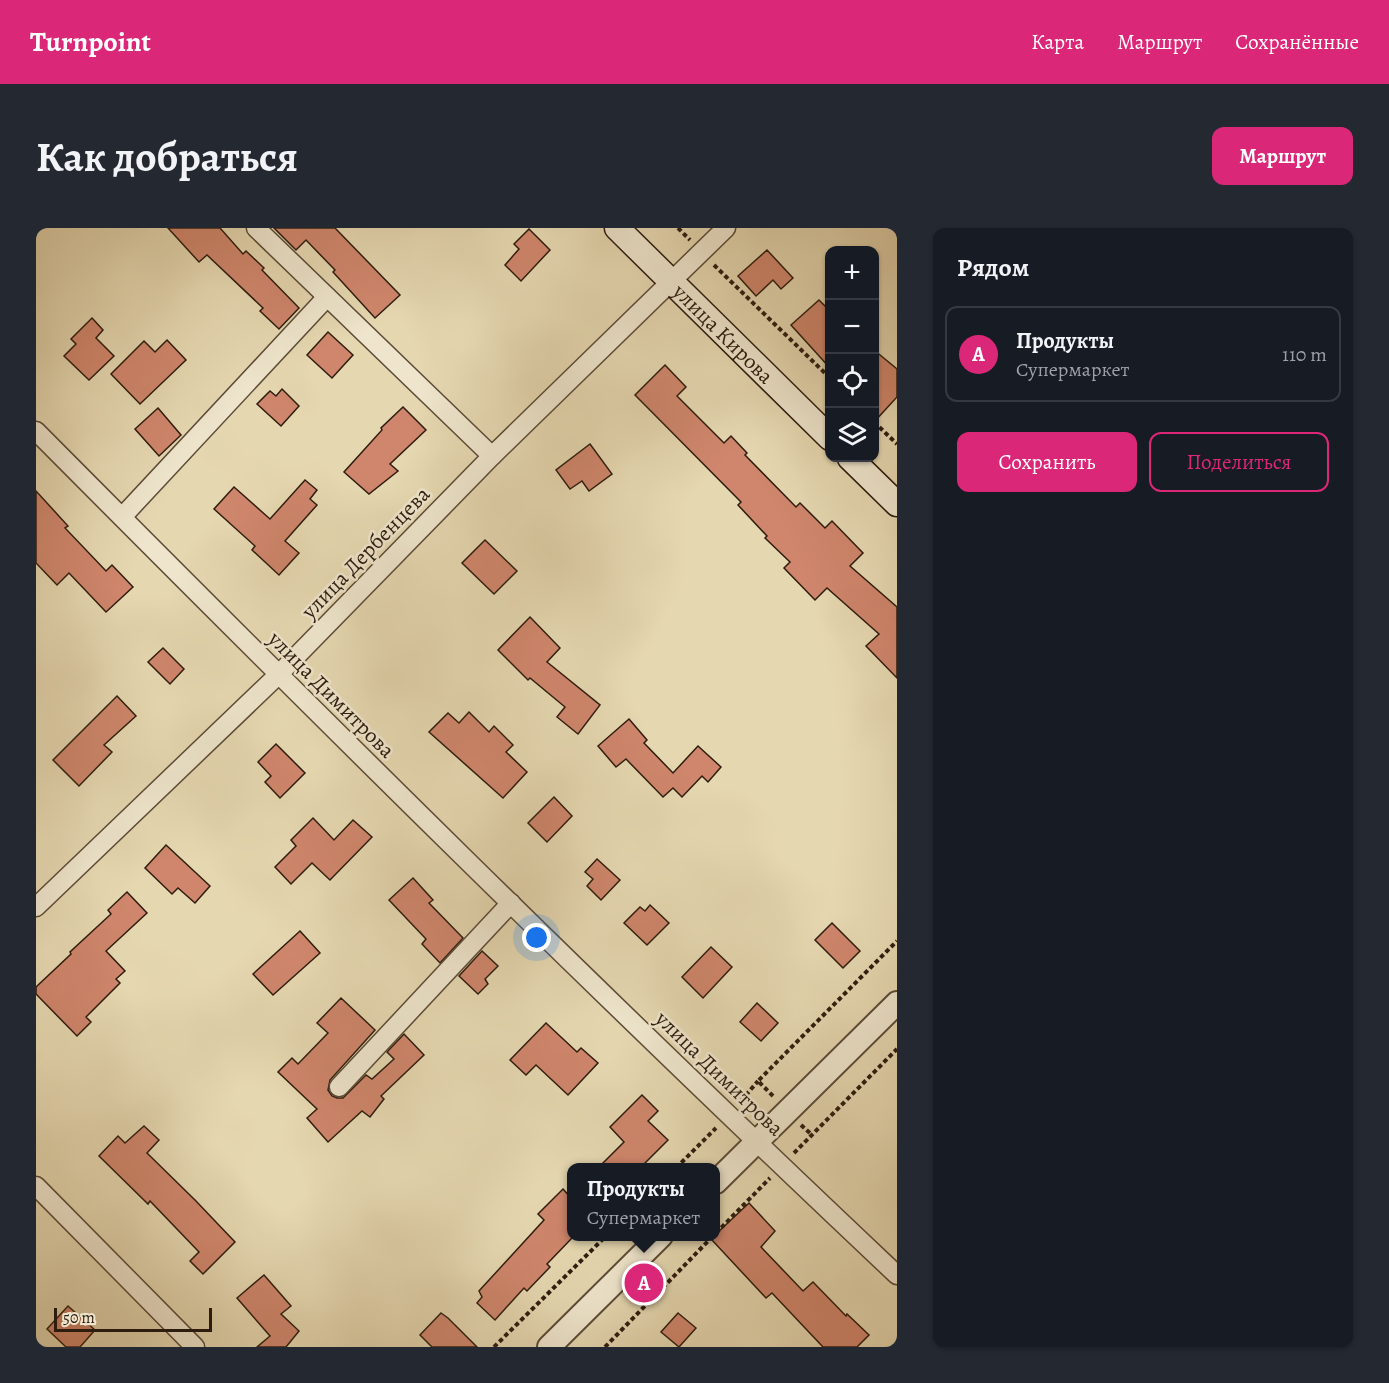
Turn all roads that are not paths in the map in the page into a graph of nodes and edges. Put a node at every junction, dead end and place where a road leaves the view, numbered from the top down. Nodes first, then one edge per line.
1 (256, 228) edge
2 (617, 228) edge
3 (726, 228) edge
4 (671, 283) junction
5 (327, 297) junction
6 (36, 431) edge
7 (825, 433) edge
8 (492, 456) junction
9 (854, 462) edge
10 (897, 504) edge
11 (122, 517) junction
12 (278, 675) junction
13 (511, 903) junction
14 (36, 907) edge
15 (897, 1003) edge
16 (339, 1087) dead end
17 (756, 1142) junction
18 (720, 1178) edge
19 (36, 1186) edge
20 (656, 1241) edge
21 (897, 1275) edge
22 (195, 1347) edge
23 (549, 1347) edge

1 - 5 street
2 - 4 main road, улица Кирова
3 - 4 street, улица Дербенцева
4 - 7 main road, улица Кирова
4 - 8 street, улица Дербенцева
5 - 8 street
5 - 11 street
6 - 11 street, улица Димитрова
8 - 12 street, улица Дербенцева
9 - 10 main road
11 - 12 street, улица Димитрова
12 - 13 street, улица Димитрова
12 - 14 street, улица Дербенцева
13 - 16 street
13 - 17 street, улица Димитрова
15 - 17 street
17 - 18 street
17 - 21 street, улица Димитрова
19 - 22 street
20 - 23 street

